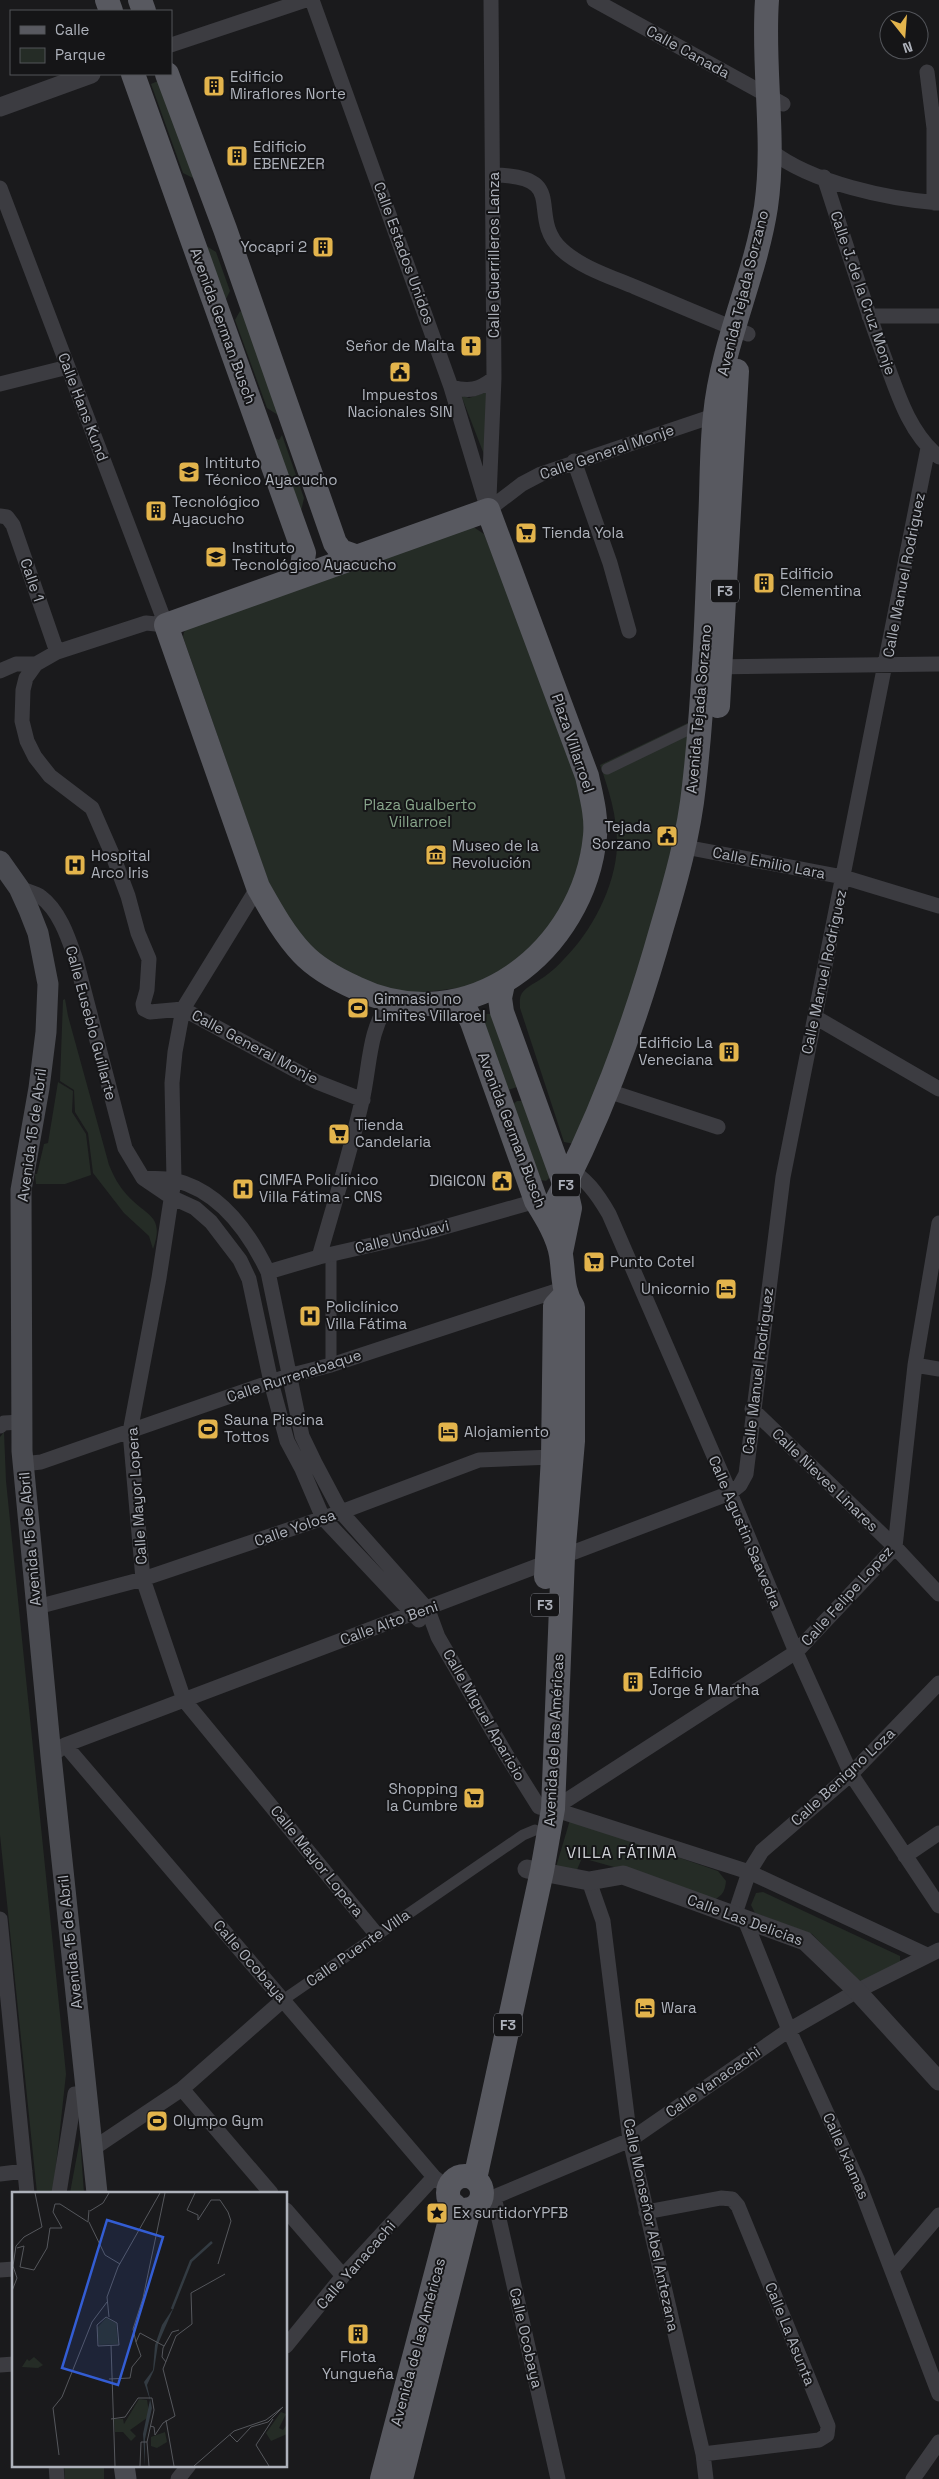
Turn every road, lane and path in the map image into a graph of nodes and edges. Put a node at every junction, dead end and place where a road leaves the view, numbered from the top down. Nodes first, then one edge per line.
1 (306, 0) edge
2 (312, 0) edge
3 (491, 0) edge
4 (594, 0) edge
5 (767, 0) edge
6 (781, 0) edge
7 (172, 45) edge
8 (927, 72) dead end
9 (88, 75) edge
10 (133, 75) edge
11 (166, 75) edge
12 (775, 100) junction
13 (0, 107) edge
14 (778, 156) junction
15 (494, 175) junction
16 (824, 177) junction
17 (0, 188) edge
18 (936, 203) edge
19 (869, 316) junction
20 (939, 316) edge
21 (740, 331) junction
22 (68, 367) junction
23 (494, 378) junction
24 (0, 384) edge
25 (451, 387) junction
26 (724, 412) junction
27 (934, 453) edge
28 (574, 461) junction
29 (488, 510) junction
30 (0, 516) edge
31 (355, 556) junction
32 (295, 578) junction
33 (166, 625) junction
34 (629, 631) dead end
35 (57, 652) junction
36 (887, 663) junction
37 (36, 664) junction
38 (939, 664) edge
39 (713, 667) junction
40 (0, 671) edge
41 (700, 724) junction
42 (607, 769) dead end
43 (693, 849) junction
44 (0, 861) edge
45 (843, 877) junction
46 (258, 887) junction
47 (19, 888) junction
48 (939, 906) edge
49 (503, 984) junction
50 (390, 1002) junction
51 (452, 1002) junction
52 (184, 1009) junction
53 (815, 1017) junction
54 (939, 1089) edge
55 (529, 1090) junction
56 (614, 1094) junction
57 (362, 1100) junction
58 (500, 1101) junction
59 (718, 1127) dead end
60 (143, 1178) junction
61 (174, 1180) junction
62 (569, 1181) junction
63 (171, 1197) junction
64 (542, 1210) junction
65 (939, 1223) edge
66 (561, 1252) junction
67 (325, 1256) junction
68 (934, 1269) edge
69 (268, 1272) junction
70 (565, 1292) junction
71 (331, 1364) junction
72 (915, 1364) junction
73 (939, 1369) edge
74 (288, 1376) junction
75 (271, 1382) junction
76 (752, 1410) junction
77 (21, 1422) junction
78 (0, 1426) edge
79 (130, 1432) junction
80 (554, 1457) junction
81 (23, 1464) junction
82 (730, 1494) junction
83 (340, 1512) junction
84 (323, 1518) junction
85 (895, 1547) junction
86 (555, 1560) junction
87 (143, 1579) junction
88 (937, 1587) edge
89 (37, 1607) junction
90 (428, 1610) junction
91 (412, 1613) junction
92 (438, 1637) junction
93 (796, 1652) junction
94 (939, 1683) edge
95 (184, 1700) junction
96 (58, 1750) junction
97 (851, 1774) junction
98 (542, 1815) junction
99 (939, 1833) edge
100 (905, 1856) junction
101 (534, 1870) junction
102 (749, 1872) junction
103 (589, 1881) junction
104 (939, 1906) edge
105 (739, 1918) junction
106 (0, 1919) edge
107 (377, 1935) junction
108 (933, 1953) edge
109 (2, 1978) edge
110 (857, 1991) junction
111 (283, 2000) junction
112 (789, 2030) junction
113 (8, 2079) edge
114 (939, 2081) edge
115 (182, 2089) junction
116 (86, 2093) junction
117 (630, 2140) junction
118 (94, 2148) junction
119 (25, 2171) junction
120 (0, 2174) edge
121 (464, 2191) junction
122 (27, 2192) edge
123 (59, 2192) edge
124 (97, 2192) edge
125 (270, 2192) edge
126 (288, 2212) edge
127 (646, 2212) junction
128 (939, 2215) edge
129 (892, 2270) junction
130 (343, 2276) junction
131 (288, 2344) edge
132 (939, 2394) edge
133 (939, 2442) edge
134 (703, 2454) junction
135 (56, 2466) edge
136 (124, 2466) edge
137 (188, 2466) edge
138 (57, 2479) edge
139 (126, 2479) edge
140 (178, 2479) edge
141 (382, 2479) edge
142 (401, 2479) edge
143 (558, 2479) edge
144 (706, 2479) edge
145 (913, 2479) edge

1 - 7 street
2 - 25 street, Calle Estados Unidos
3 - 15 street, Calle Guerrilleros Lanza
4 - 12 street, Calle Canada
5 - 12 main road, Avenida Tejada Sorzano / F3
6 - 12 main road, Avenida Tejada Sorzano / F3
8 - 18 street
9 - 13 street
10 - 32 main road, Avenida German Busch
11 - 31 main road
12 - 14 main road, Avenida Tejada Sorzano / F3
14 - 16 street
14 - 21 main road, Avenida Tejada Sorzano / F3
15 - 21 street
15 - 23 street, Calle Guerrilleros Lanza
16 - 18 street
16 - 19 street, Calle J. de la Cruz Monje
17 - 22 street, Calle Hans Kund
19 - 20 street
19 - 27 street, Calle J. de la Cruz Monje
21 - 26 main road, Avenida Tejada Sorzano / F3
22 - 24 street
22 - 33 street, Calle Hans Kund
23 - 25 street
23 - 29 street, Calle Guerrilleros Lanza
25 - 29 street, Calle Estados Unidos
26 - 28 street, Calle General Monje
26 - 39 main road, Avenida Tejada Sorzano / F3
27 - 36 street, Calle Manuel Rodriguez
28 - 29 street, Calle General Monje
28 - 34 street
29 - 31 main road
29 - 49 main road, Plaza Villarroel
30 - 35 street, Calle 1
31 - 32 main road
32 - 33 main road
33 - 35 street
33 - 46 main road, Plaza Villarroel
35 - 37 street
36 - 38 street
36 - 39 street
36 - 45 street, Calle Manuel Rodriguez
37 - 40 street
37 - 52 street, Calle General Monje
39 - 41 main road, Avenida Tejada Sorzano / F3
39 - 43 main road, Avenida Tejada Sorzano / F3
41 - 42 street
41 - 43 main road, Avenida Tejada Sorzano / F3
43 - 45 street, Calle Emilio Lara
43 - 56 main road, Avenida Tejada Sorzano / F3
44 - 47 main road
45 - 48 street, Calle Emilio Lara
45 - 53 street, Calle Manuel Rodriguez
46 - 50 main road, Plaza Villarroel
46 - 52 street, Calle Mayor Lopera
47 - 60 street, Calle Euseblo Guillarte
47 - 77 main road, Avenida 15 de Abril
49 - 51 main road, Plaza Villarroel
49 - 55 main road, Avenida German Busch
50 - 51 main road, Plaza Villarroel
50 - 57 street
51 - 58 main road, Avenida German Busch
52 - 57 street, Calle General Monje
52 - 61 street, Calle Mayor Lopera
53 - 54 street
53 - 76 street, Calle Manuel Rodriguez
55 - 58 main road
55 - 62 main road, Avenida German Busch
56 - 59 street
56 - 62 main road, Avenida Tejada Sorzano / F3
57 - 67 street
58 - 64 main road, Avenida German Busch
60 - 61 street
60 - 63 street, Calle Euseblo Guillarte
61 - 63 street, Calle Mayor Lopera
61 - 69 street, Calle Miguel Aparicio
62 - 64 main road, Avenida Tejada Sorzano / F3
62 - 66 main road, Avenida German Busch / F3
62 - 82 street, Calle Agustin Saavedra
63 - 75 street, Calle Miguel Aparicio
63 - 79 street, Calle Mayor Lopera
64 - 66 main road, Avenida German Busch / F3
64 - 67 street, Calle Unduavi
65 - 68 street, Calle Felipe Lopez
66 - 70 main road, Avenida de las Américas / F3
67 - 69 street, Calle Unduavi
67 - 71 street
68 - 72 street, Calle Felipe Lopez
69 - 74 street, Calle Miguel Aparicio
70 - 71 street, Calle Rurrenabaque
70 - 80 main road, Avenida de las Américas / F3
70 - 86 main road, Avenida de las Américas / F3
71 - 74 street, Calle Rurrenabaque
72 - 73 street
72 - 85 street, Calle Felipe Lopez
74 - 75 street, Calle Rurrenabaque
74 - 83 street, Calle Miguel Aparicio
75 - 79 street, Calle Rurrenabaque
75 - 84 street, Calle Miguel Aparicio
76 - 82 street, Calle Manuel Rodriguez
76 - 85 street, Calle Nieves Linares
77 - 78 street
77 - 81 main road, Avenida 15 de Abril
79 - 81 street, Calle Rurrenabaque
79 - 87 street, Calle Mayor Lopera
80 - 83 street, Calle Yolosa
80 - 86 main road, Avenida de las Américas / F3
81 - 89 main road, Avenida 15 de Abril
82 - 86 street, Calle Alto Beni
82 - 93 street, Calle Agustin Saavedra
83 - 84 street, Calle Yolosa
83 - 90 street, Calle Miguel Aparicio
84 - 87 street, Calle Yolosa
84 - 91 street, Calle Miguel Aparicio
85 - 88 street, Calle Nieves Linares
85 - 93 street, Calle Felipe Lopez
86 - 90 street, Calle Alto Beni
86 - 98 main road, Avenida de las Américas / F3
87 - 89 street, Calle Yolosa
87 - 95 street, Calle Mayor Lopera
89 - 96 main road, Avenida 15 de Abril
90 - 91 street, Calle Alto Beni
90 - 92 street, Calle Miguel Aparicio
91 - 92 street, Calle Miguel Aparicio
91 - 95 street, Calle Alto Beni
92 - 98 street, Calle Miguel Aparicio
93 - 97 street, Calle Agustin Saavedra
93 - 98 street, Calle Felipe Lopez
94 - 97 street, Calle Benigno Loza
95 - 96 street, Calle Alto Beni
95 - 107 street, Calle Mayor Lopera
96 - 111 street, Calle Ocobaya
96 - 116 main road, Avenida 15 de Abril
97 - 100 street, Calle Agustin Saavedra
97 - 102 street, Calle Benigno Loza
98 - 101 main road, Avenida de las Américas / F3
98 - 102 street
98 - 107 street, Calle Puente Villa
99 - 100 street
100 - 104 street, Calle Agustin Saavedra
101 - 103 street, Calle Las Delicias
101 - 121 main road, Avenida de las Américas / F3
102 - 105 street
102 - 108 street
103 - 105 street, Calle Las Delicias
103 - 117 street, Calle Monseñor Abel Antezana
105 - 110 street, Calle Las Delicias
105 - 112 street, Calle Ixiamas
106 - 109 street
107 - 111 street, Calle Puente Villa
108 - 110 street, Calle Yanacachi
109 - 113 street
110 - 112 street, Calle Yanacachi
110 - 114 street, Calle Las Delicias
111 - 115 street, Calle Puente Villa
111 - 121 street, Calle Ocobaya
112 - 117 street, Calle Yanacachi
112 - 129 street, Calle Ixiamas
113 - 119 street
115 - 118 street, Calle Puente Villa
115 - 125 street
116 - 118 main road, Avenida 15 de Abril
116 - 123 street
117 - 121 street, Calle Yanacachi
117 - 127 street, Calle Monseñor Abel Antezana
118 - 124 main road, Avenida 15 de Abril
119 - 120 street
119 - 122 street
121 - 130 street, Calle Yanacachi
121 - 141 main road, Avenida de las Américas / F3
121 - 142 main road, Avenida de las Américas / F3
121 - 143 street, Calle Ocobaya
126 - 130 street
127 - 134 street, Calle Monseñor Abel Antezana
127 - 134 street, Calle La Asunta
128 - 129 street
129 - 132 street, Calle Ixiamas
130 - 131 street, Calle Yanacachi
133 - 145 street
134 - 144 street, Calle Monseñor Abel Antezana
135 - 138 street
136 - 139 main road
137 - 140 street

